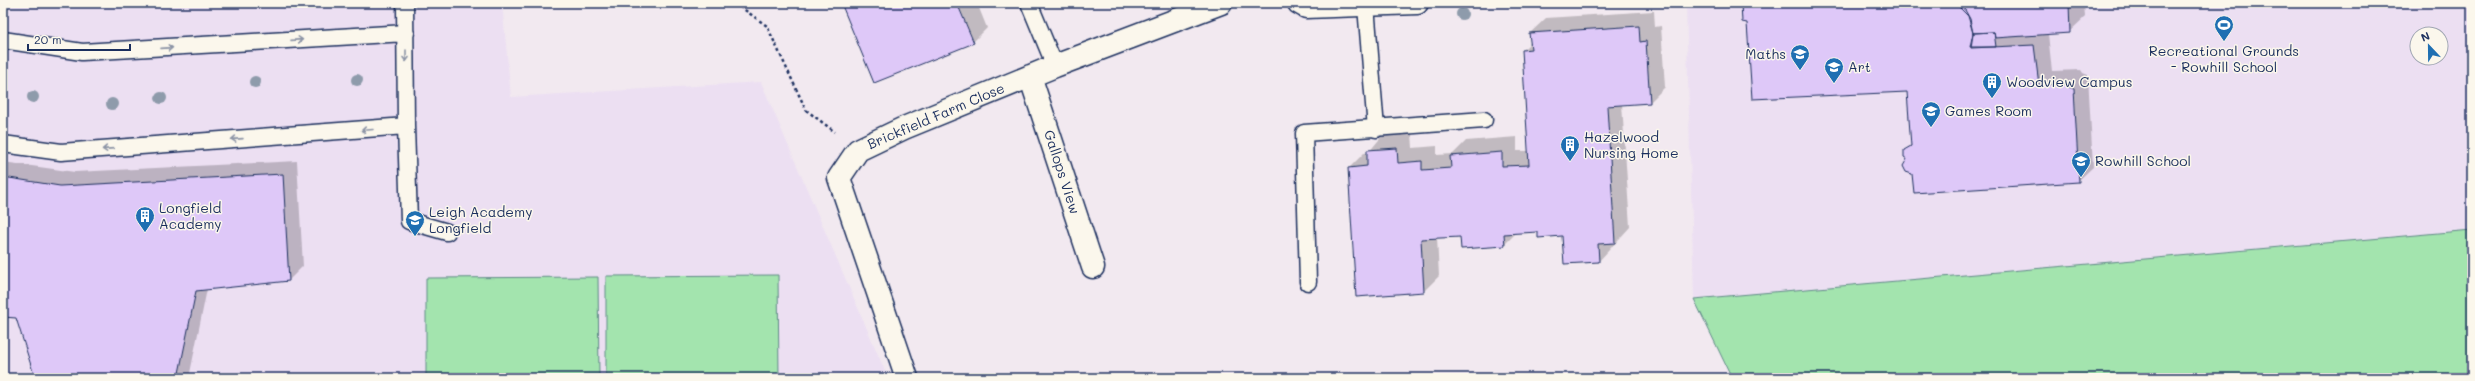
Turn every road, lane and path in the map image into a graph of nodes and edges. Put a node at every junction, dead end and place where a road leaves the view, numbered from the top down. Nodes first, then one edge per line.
1 (405, 3) edge
2 (735, 3) edge
3 (1029, 3) edge
4 (1221, 3) edge
5 (1299, 3) edge
6 (1417, 3) edge
7 (1366, 6) junction
8 (406, 33) junction
9 (3, 40) edge
10 (1055, 66) junction
11 (1030, 76) junction
12 (1484, 120) dead end
13 (406, 126) junction
14 (1376, 129) junction
15 (3, 144) edge
16 (858, 150) junction
17 (447, 232) dead end
18 (1094, 267) dead end
19 (1308, 282) dead end
20 (907, 378) edge

1 - 8 lane
2 - 16 path
3 - 10 lane
4 - 10 street, Brickfield Farm Close
5 - 7 street
6 - 7 street
7 - 14 lane
9 -> 8 lane
8 -> 13 lane
10 - 11 street, Brickfield Farm Close
11 - 16 street, Brickfield Farm Close
11 - 18 street, Gallops View
12 - 14 lane
13 -> 15 lane
13 - 17 lane
14 - 19 lane
16 - 20 street, Brickfield Farm Close

